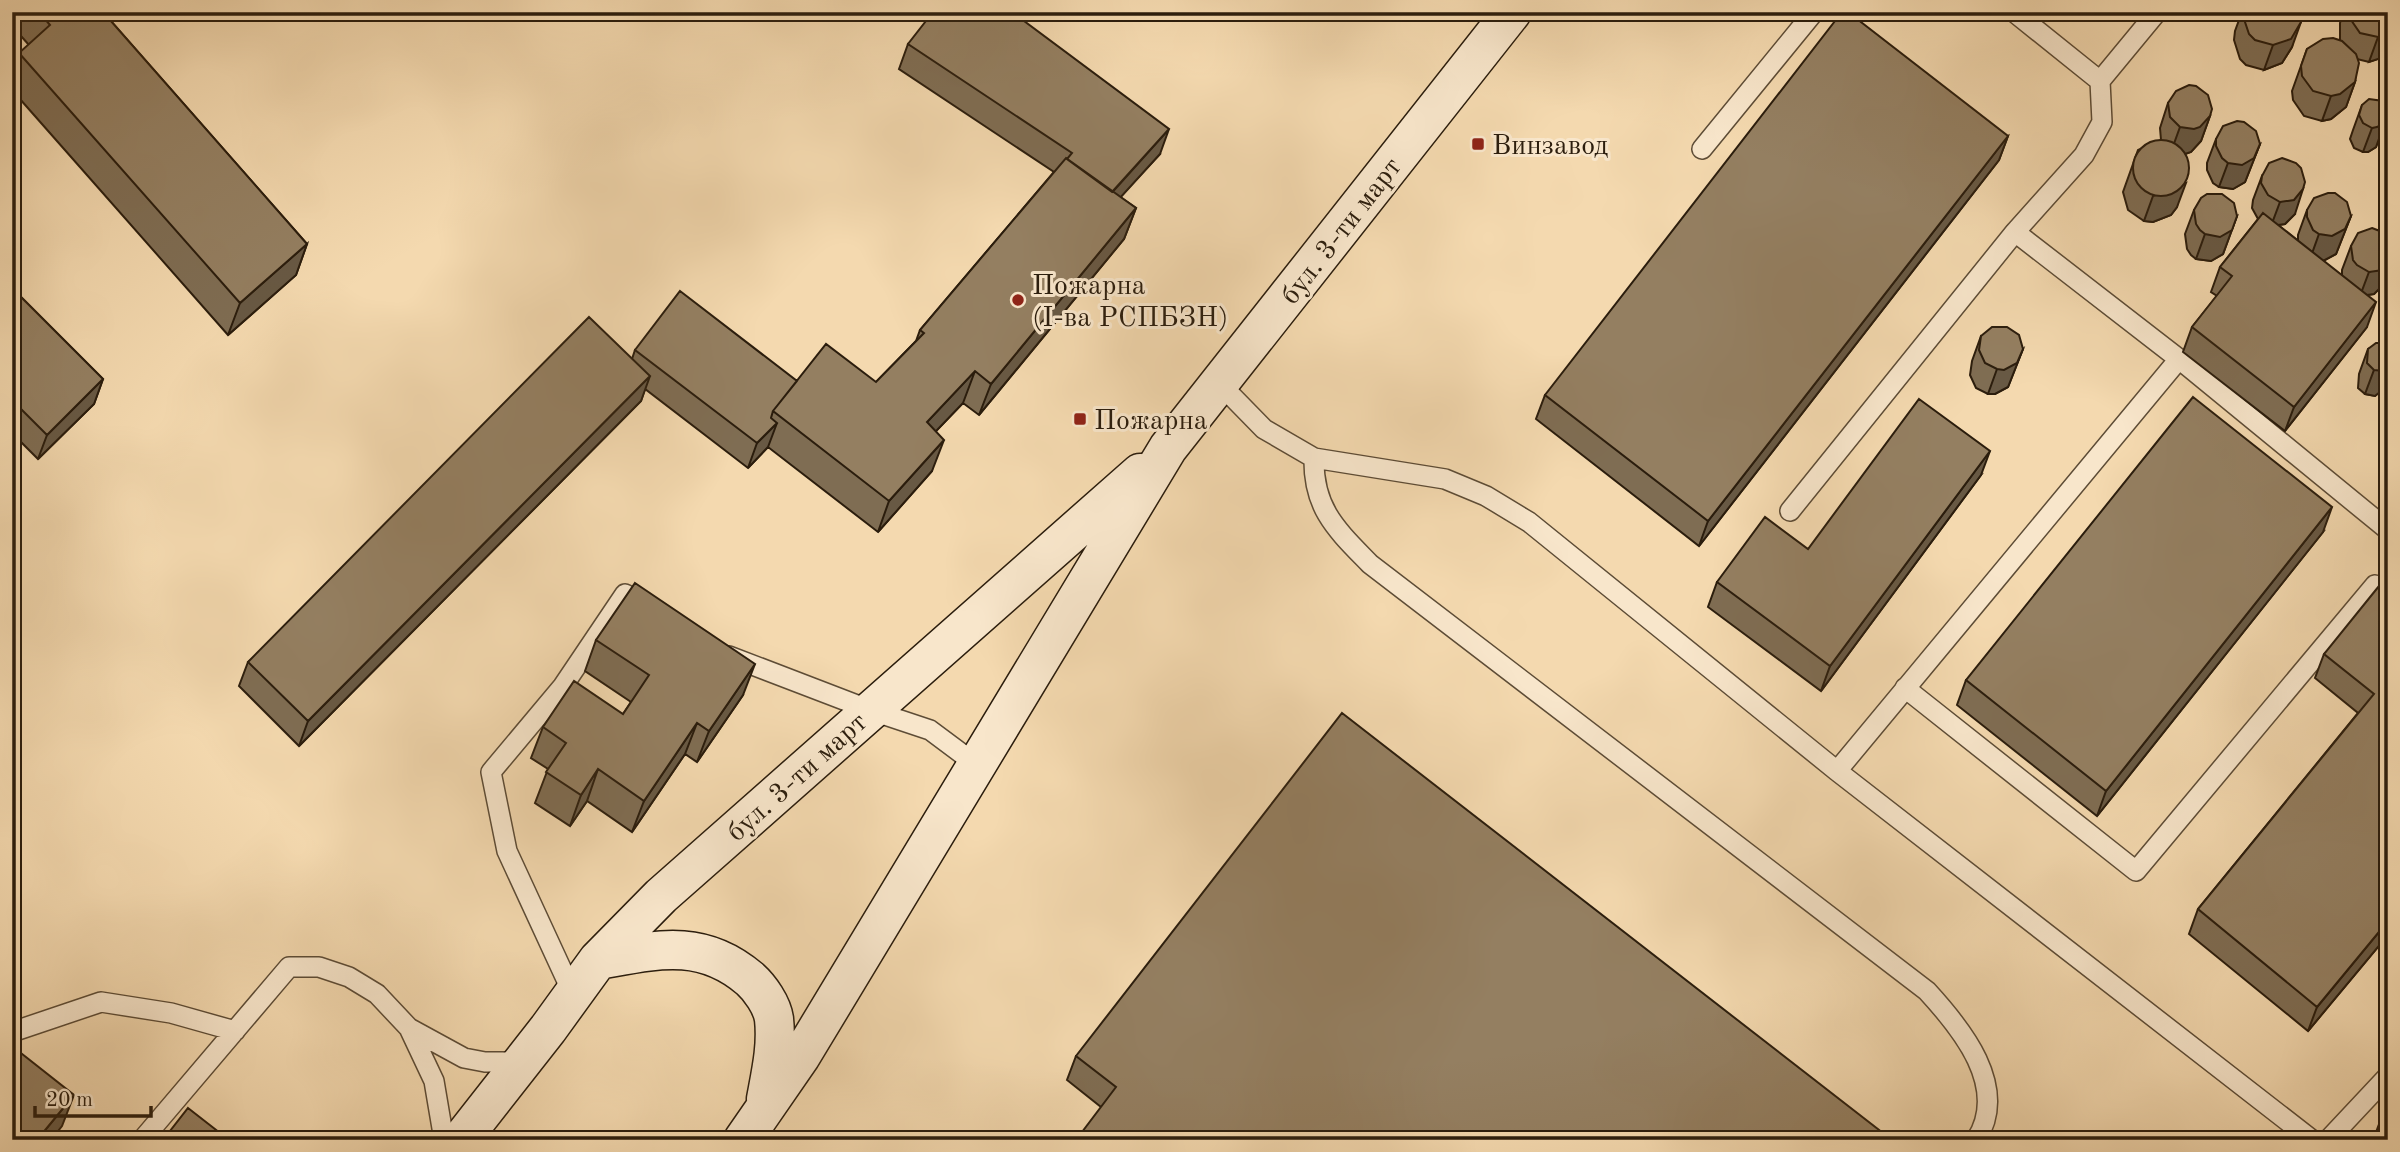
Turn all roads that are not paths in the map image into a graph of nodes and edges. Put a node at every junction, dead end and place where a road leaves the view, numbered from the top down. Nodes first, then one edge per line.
1 (1512, 12) edge
2 (1814, 12) edge
3 (2014, 12) edge
4 (2157, 12) edge
5 (2100, 81) junction
6 (1702, 149) dead end
7 (2015, 232) junction
8 (2179, 359) junction
9 (1219, 383) junction
10 (1168, 448) junction
11 (1314, 458) junction
12 (1790, 511) dead end
13 (2388, 530) edge
14 (2375, 585) dead end
15 (660, 617) edge
16 (706, 647) edge
17 (1905, 688) junction
18 (870, 710) junction
19 (977, 765) junction
20 (1837, 771) junction
21 (598, 960) junction
22 (573, 994) junction
23 (409, 1028) junction
24 (12, 1031) edge
25 (234, 1031) junction
26 (522, 1062) junction
27 (2388, 1076) edge
28 (754, 1125) edge
29 (142, 1140) edge
30 (444, 1140) edge
31 (461, 1140) edge
32 (1976, 1140) edge
33 (2312, 1140) edge
34 (2328, 1140) edge

1 - 9 main road, бул. 3-ти март
2 - 6 lane
3 - 5 lane
4 - 5 lane
5 - 7 lane
7 - 8 lane
7 - 12 lane
8 - 13 lane
8 - 17 lane
9 - 10 main road, бул. 3-ти март
9 - 11 lane
10 - 18 main road, бул. 3-ти март
10 - 19 main road, бул. 3-ти март
11 - 20 lane
11 - 32 lane
14 - 17 lane
15 - 22 lane
16 - 18 lane
17 - 20 lane
18 - 19 lane
18 - 21 main road, бул. 3-ти март
19 - 28 main road, бул. 3-ти март
20 - 33 lane
21 - 22 main road, бул. 3-ти март
21 - 28 main road
22 - 26 main road, бул. 3-ти март
23 - 25 lane
23 - 26 lane
23 - 30 lane
24 - 25 lane
25 - 29 lane
26 - 31 main road, бул. 3-ти март
27 - 34 lane

